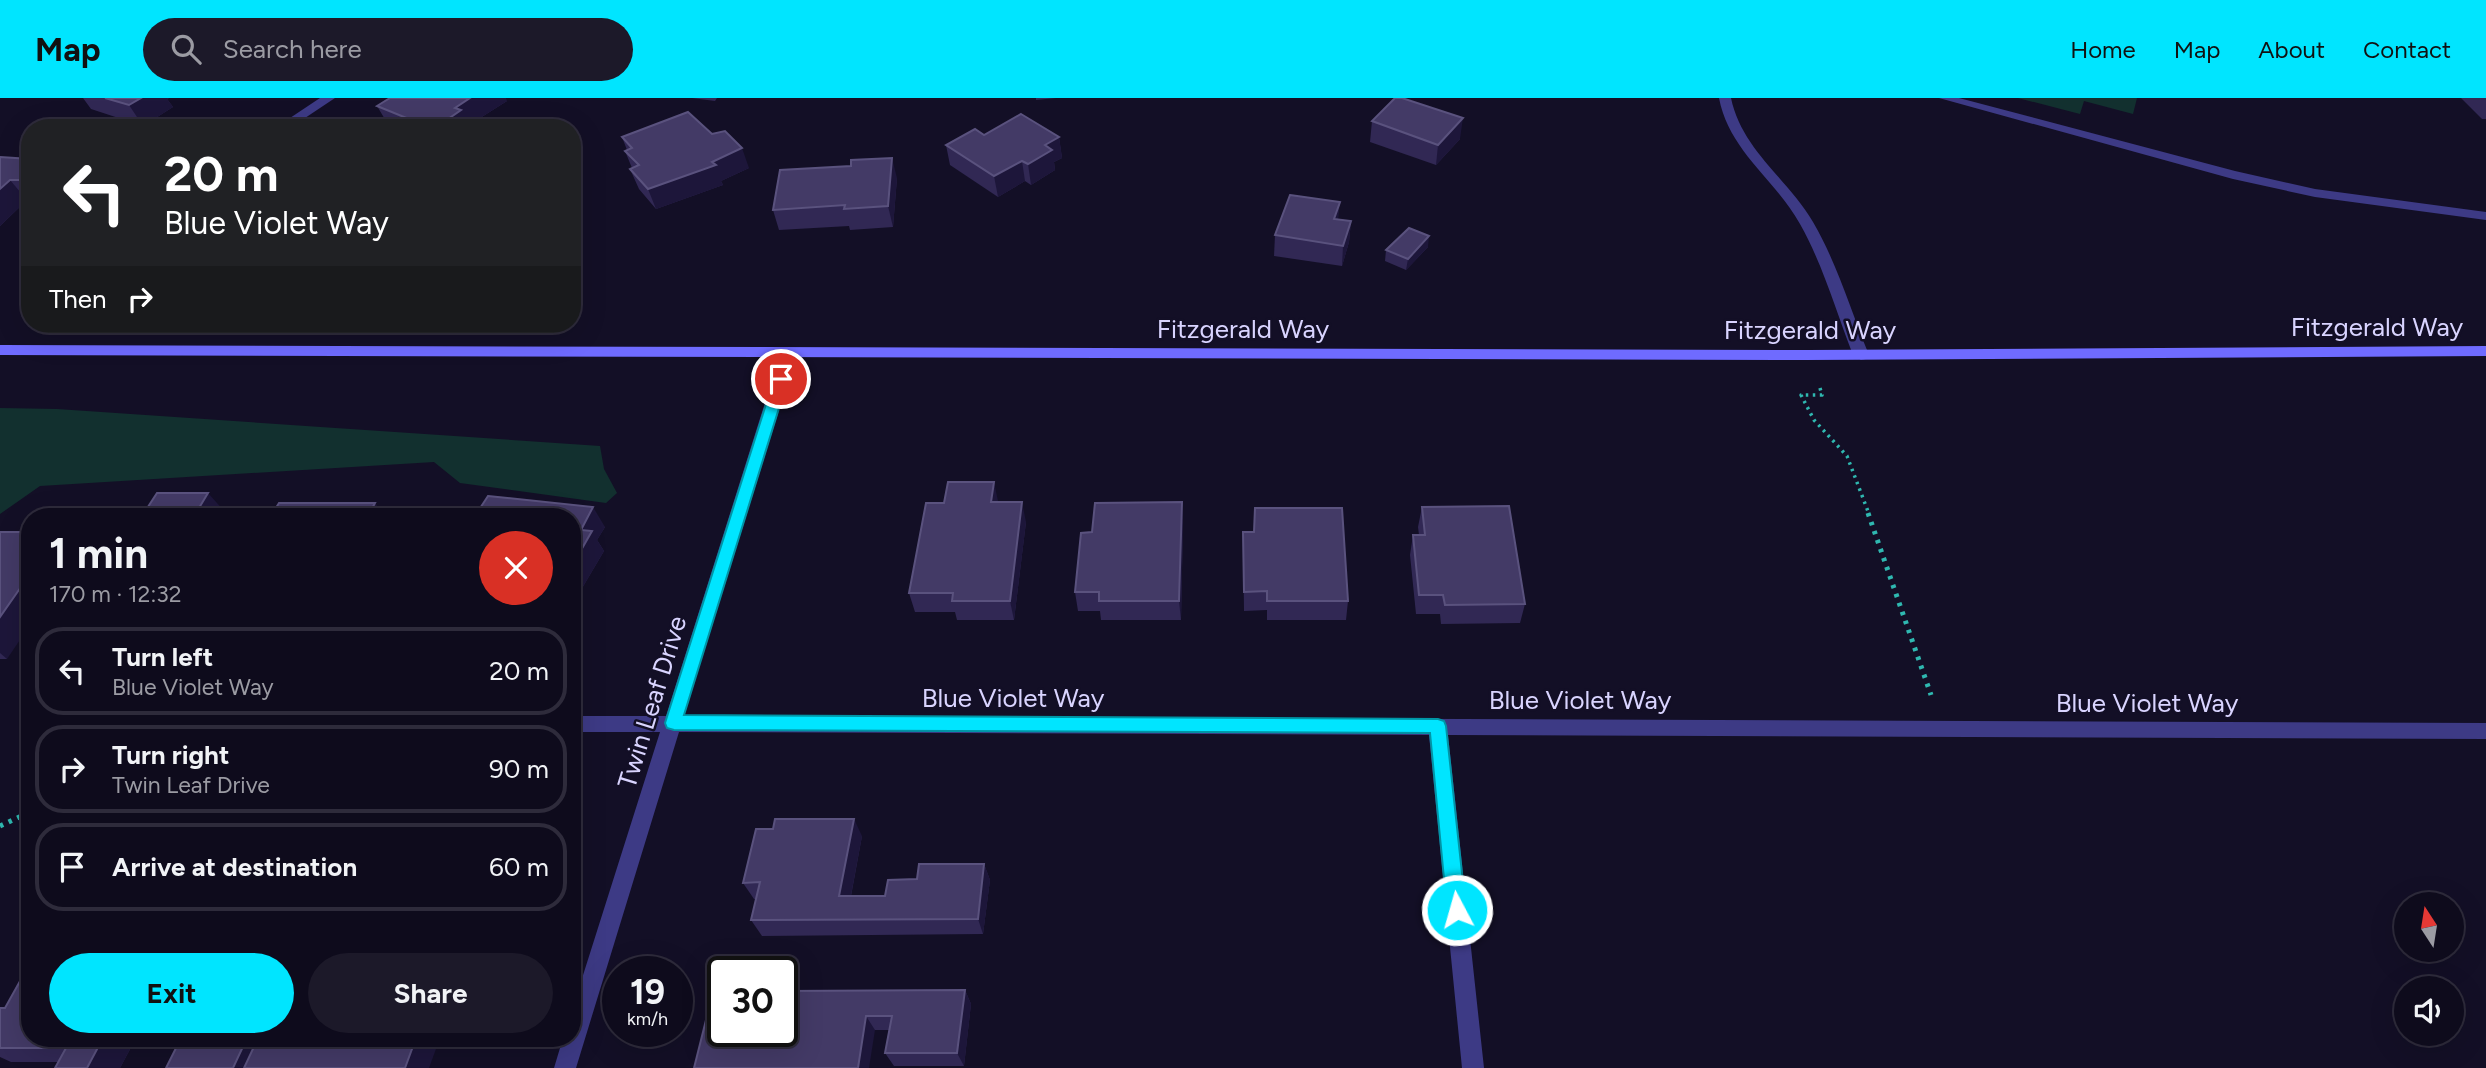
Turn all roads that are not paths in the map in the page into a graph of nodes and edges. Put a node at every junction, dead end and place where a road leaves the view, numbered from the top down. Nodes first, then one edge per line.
1 (329, 98) edge
2 (1725, 98) edge
3 (1945, 98) edge
4 (295, 119) edge
5 (2486, 216) edge
6 (0, 350) edge
7 (2486, 351) edge
8 (789, 352) junction
9 (1861, 355) junction
10 (674, 723) junction
11 (581, 724) edge
12 (1438, 726) junction
13 (2486, 731) edge
14 (581, 1017) edge
15 (572, 1047) edge
16 (565, 1068) edge
17 (1473, 1068) edge

1 - 4 street
2 - 9 street
3 - 5 street
6 - 8 street, Fitzgerald Way
7 - 9 street, Fitzgerald Way
8 - 9 street, Fitzgerald Way
8 - 10 street, Twin Leaf Drive
10 - 11 street, Blue Violet Way
10 - 12 street, Blue Violet Way
10 - 14 street, Twin Leaf Drive
12 - 13 street, Blue Violet Way
12 - 17 street
15 - 16 street, Twin Leaf Drive

